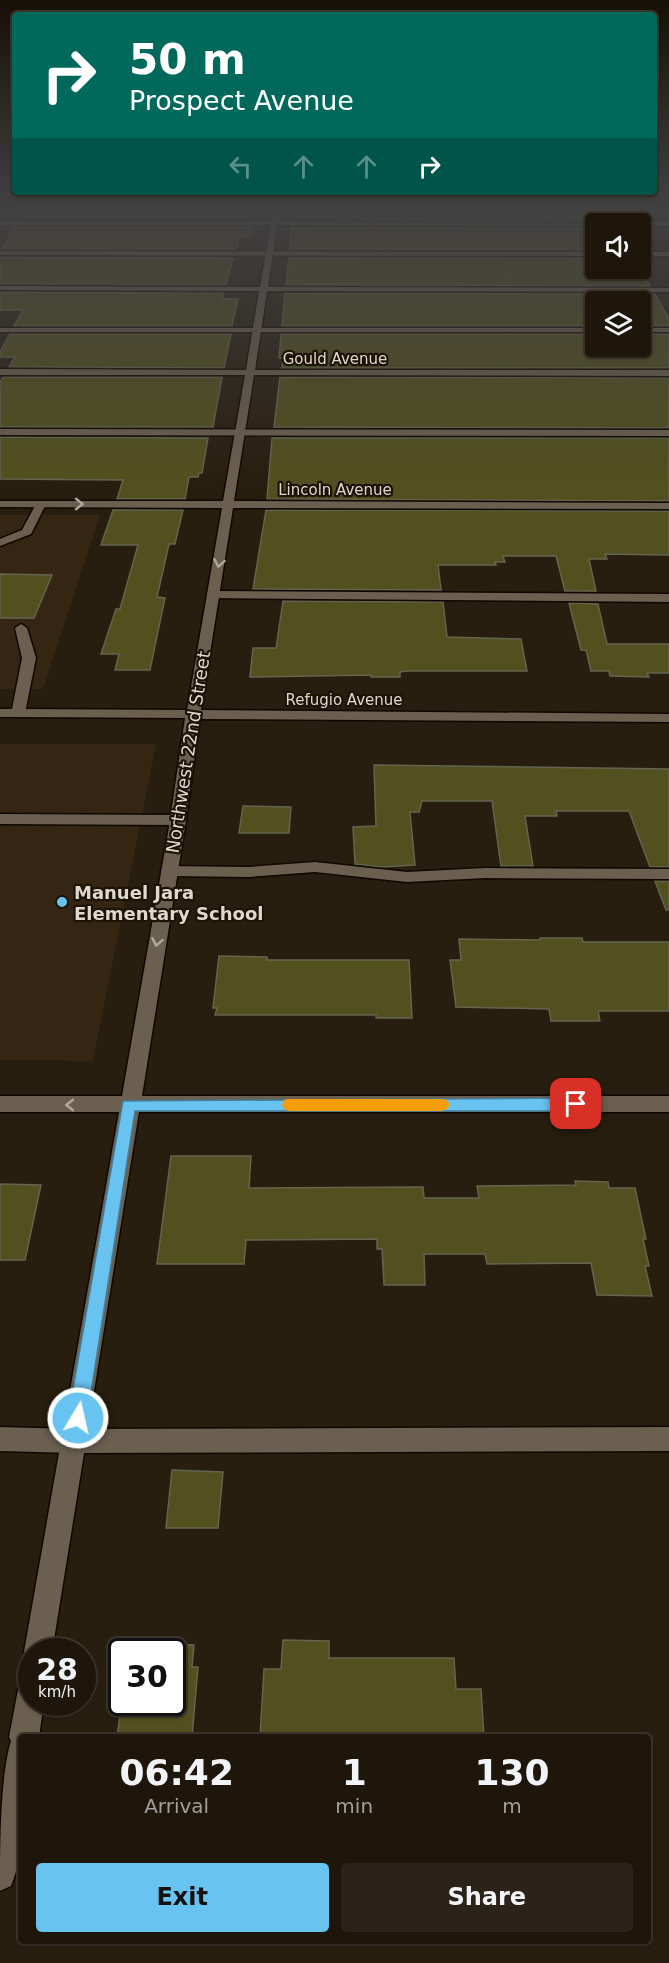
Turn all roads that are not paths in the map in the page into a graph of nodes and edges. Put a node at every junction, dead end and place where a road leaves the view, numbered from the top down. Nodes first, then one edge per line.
1 (261, 300) edge
2 (0, 330) edge
3 (257, 330) junction
4 (585, 330) edge
5 (651, 330) edge
6 (669, 330) edge
7 (0, 372) edge
8 (251, 372) junction
9 (669, 373) edge
10 (0, 432) edge
11 (240, 433) junction
12 (669, 433) edge
13 (0, 504) edge
14 (41, 504) junction
15 (229, 505) junction
16 (669, 506) edge
17 (0, 543) edge
18 (214, 596) junction
19 (669, 598) edge
20 (21, 628) dead end
21 (0, 713) edge
22 (18, 713) junction
23 (193, 715) junction
24 (669, 718) edge
25 (0, 819) edge
26 (178, 820) junction
27 (170, 871) junction
28 (669, 874) edge
29 (0, 1104) edge
30 (669, 1104) edge
31 (129, 1105) junction
32 (0, 1439) edge
33 (669, 1439) edge
34 (74, 1441) junction
35 (40, 1638) edge
36 (28, 1716) edge
37 (25, 1734) edge
38 (18, 1770) edge
39 (0, 1875) edge

1 - 3 street, Northwest 22nd Street
2 - 3 street
3 - 4 street
3 - 8 street, Northwest 22nd Street
5 - 6 street
7 - 8 street, Gould Avenue
8 - 9 street, Gould Avenue
8 - 11 street, Northwest 22nd Street
10 - 11 street
11 - 12 street
11 - 15 street, Northwest 22nd Street
13 - 14 street, Lincoln Avenue
14 -> 15 street, Lincoln Avenue
14 - 17 street
15 - 16 street, Lincoln Avenue
15 -> 18 street, Northwest 22nd Street
18 - 19 street
18 - 23 street, Northwest 22nd Street
20 - 22 street
21 - 22 street, Refugio Avenue
22 - 23 street, Refugio Avenue
23 - 24 street, Refugio Avenue
23 - 26 street, Northwest 22nd Street
25 - 26 street
26 - 27 street, Northwest 22nd Street
27 - 28 street
27 -> 31 street, Northwest 22nd Street
31 -> 29 street
30 - 31 street
31 - 34 street, Northwest 22nd Street
32 - 34 street
33 - 34 street
34 - 35 street, Northwest 22nd Street
36 - 37 street
38 - 39 street

